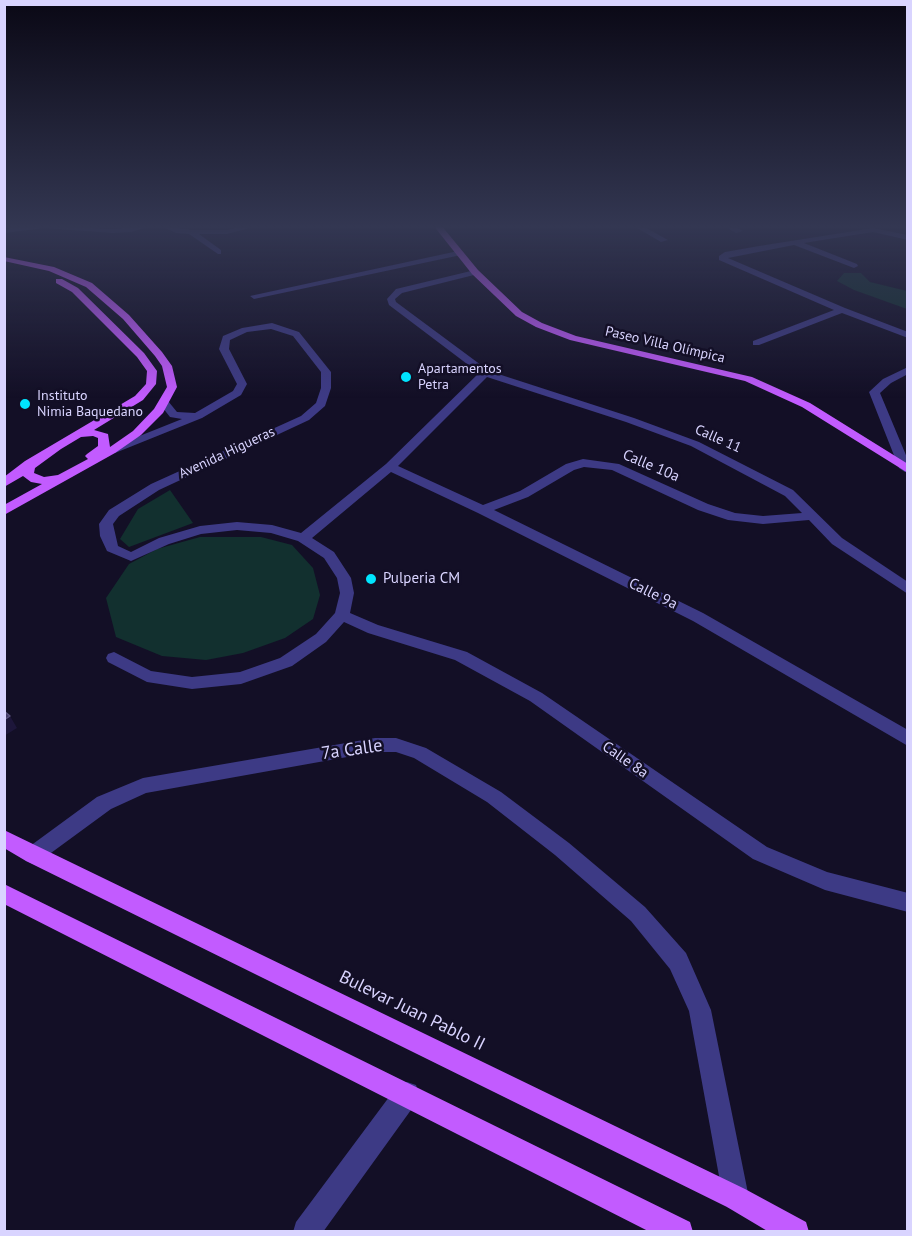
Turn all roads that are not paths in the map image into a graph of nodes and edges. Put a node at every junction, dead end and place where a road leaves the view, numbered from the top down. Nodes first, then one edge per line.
1 (63, 283) edge
2 (84, 283) edge
3 (317, 283) edge
4 (433, 283) edge
5 (487, 283) edge
6 (779, 283) edge
7 (254, 296) dead end
8 (842, 310) junction
9 (908, 335) edge
10 (756, 343) dead end
11 (908, 370) edge
12 (485, 373) junction
13 (164, 403) junction
14 (198, 416) junction
15 (77, 434) junction
16 (111, 452) junction
17 (29, 464) junction
18 (390, 467) junction
19 (79, 469) junction
20 (906, 469) edge
21 (59, 479) junction
22 (4, 483) edge
23 (483, 510) junction
24 (4, 511) edge
25 (812, 516) junction
26 (303, 538) junction
27 (908, 589) edge
28 (342, 615) junction
29 (114, 658) dead end
30 (908, 740) edge
31 (4, 838) edge
32 (33, 855) junction
33 (4, 893) edge
34 (908, 903) edge
35 (407, 1094) junction
36 (736, 1198) junction
37 (306, 1232) edge
38 (680, 1232) edge
39 (796, 1232) edge

1 - 15 main road
2 - 13 main road
3 - 7 street
4 - 12 street
5 - 20 main road, Paseo Villa Olímpica
6 - 8 street
8 - 9 street
8 - 10 street
11 - 20 street
12 - 18 street
12 - 25 street, Calle 11
13 - 14 street
13 - 16 main road
14 - 16 street, Avenida Higueras
14 - 26 street, Avenida Higueras
15 - 17 main road
15 - 19 main road
16 - 19 main road
17 - 21 main road
17 - 22 main road
18 - 23 street, Calle 9a
18 - 26 street
19 - 21 main road
21 - 24 main road
23 - 25 street, Calle 10a
23 - 30 street, Calle 9a
25 - 27 street, Calle 11
26 - 28 street, Avenida Higueras
28 - 29 street
28 - 34 street, Calle 8a
31 - 32 main road, Bulevar Juan Pablo II
32 - 36 main road, Bulevar Juan Pablo II
32 - 36 street, 7a Calle
33 - 35 main road
35 - 37 street
35 - 38 main road
36 - 39 main road, Bulevar Juan Pablo II

